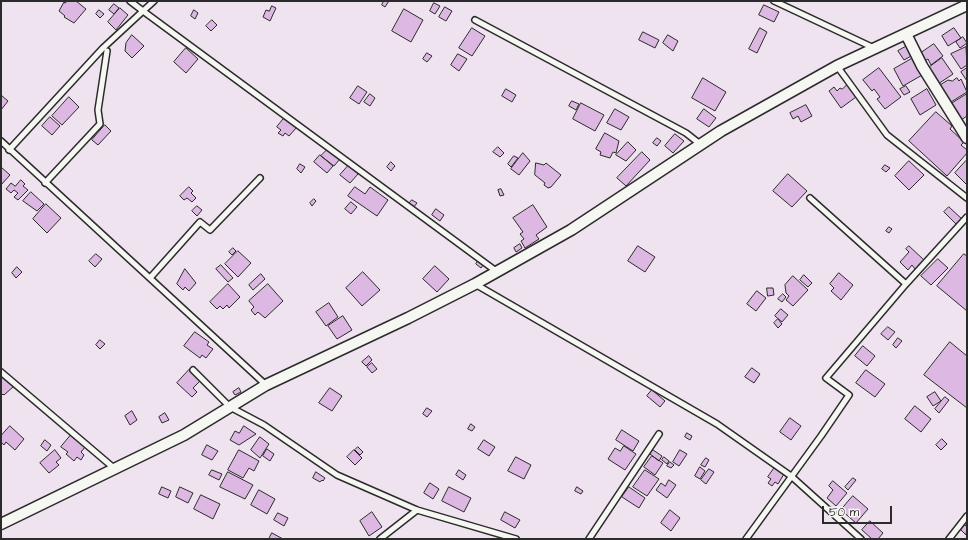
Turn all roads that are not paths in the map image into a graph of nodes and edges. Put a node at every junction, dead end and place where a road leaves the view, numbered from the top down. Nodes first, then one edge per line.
1 (130, 1) edge
2 (154, 1) edge
3 (774, 1) edge
4 (967, 5) edge
5 (143, 11) junction
6 (475, 20) dead end
7 (906, 34) junction
8 (874, 48) junction
9 (107, 51) dead end
10 (837, 66) junction
11 (967, 138) edge
12 (1, 141) edge
13 (700, 144) junction
14 (9, 150) junction
15 (260, 178) dead end
16 (45, 183) junction
17 (810, 198) dead end
18 (967, 198) edge
19 (967, 217) edge
20 (496, 271) junction
21 (150, 278) junction
22 (475, 284) junction
23 (906, 284) junction
24 (193, 370) dead end
25 (1, 372) edge
26 (266, 385) junction
27 (230, 407) junction
28 (659, 434) dead end
29 (115, 469) junction
30 (791, 476) junction
31 (417, 510) junction
32 (967, 516) edge
33 (2, 521) edge
34 (380, 539) edge
35 (516, 539) edge
36 (589, 539) edge
37 (746, 539) edge
38 (861, 539) edge
39 (949, 539) edge

1 - 5 lane
2 - 5 lane
3 - 8 lane
4 - 7 street
5 - 14 lane
5 - 20 lane
6 - 13 lane
7 - 8 street
7 - 11 street
8 - 10 street
9 - 16 lane
10 - 13 street
10 - 18 lane
12 - 14 lane
13 - 20 street
14 - 16 lane
15 - 21 lane
16 - 21 lane
17 - 23 lane
19 - 23 lane
20 - 22 street
21 - 26 lane
22 - 26 street
22 - 30 lane
23 - 30 lane
24 - 27 lane
25 - 29 lane
26 - 27 street
27 - 29 street
27 - 31 lane
28 - 36 lane
29 - 33 street
30 - 37 lane
30 - 38 lane
31 - 34 lane
31 - 35 lane
32 - 39 lane

